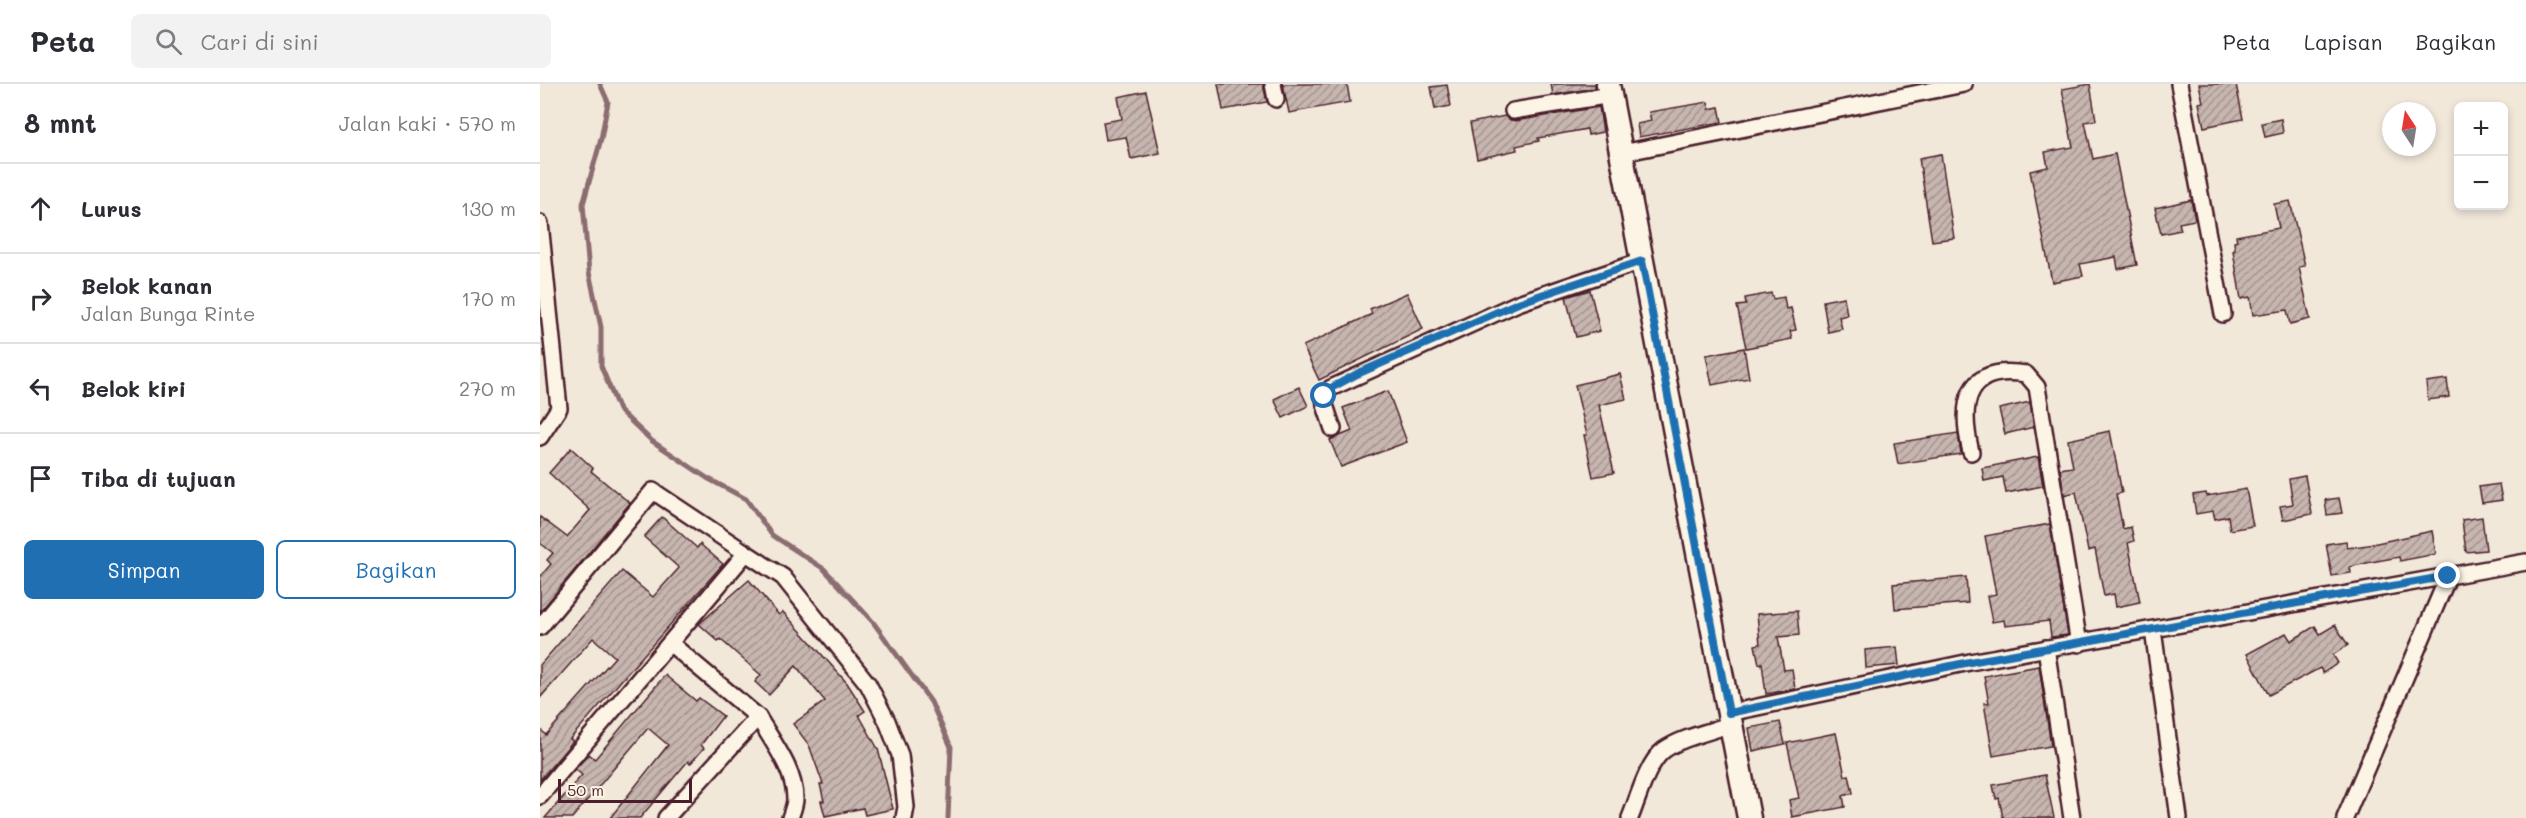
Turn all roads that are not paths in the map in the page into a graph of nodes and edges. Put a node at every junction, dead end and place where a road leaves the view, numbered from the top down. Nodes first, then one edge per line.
1 (1964, 84) edge
2 (2179, 84) edge
3 (1610, 90) edge
4 (1513, 111) dead end
5 (1622, 153) junction
6 (540, 222) edge
7 (1642, 261) junction
8 (2223, 314) dead end
9 (1333, 429) dead end
10 (540, 437) edge
11 (1971, 452) dead end
12 (746, 553) junction
13 (2526, 562) edge
14 (2448, 576) junction
15 (540, 627) edge
16 (2153, 630) junction
17 (671, 644) junction
18 (2079, 644) junction
19 (2046, 648) junction
20 (758, 717) junction
21 (1730, 719) junction
22 (540, 796) edge
23 (666, 818) edge
24 (790, 818) edge
25 (904, 818) edge
26 (1630, 818) edge
27 (1749, 818) edge
28 (2072, 818) edge
29 (2179, 818) edge
30 (2345, 818) edge

1 - 5 street
2 - 8 street
3 - 4 street
3 - 5 street
5 - 7 street
6 - 10 street
7 - 9 street
7 - 21 street
11 - 18 street
12 - 15 street
12 - 17 street
12 - 25 street
13 - 14 street
14 - 16 street
14 - 30 street
16 - 18 street
16 - 29 street
17 - 20 street
17 - 22 street
18 - 19 street
19 - 21 street
19 - 28 street
20 - 23 street
20 - 24 street
21 - 26 street
21 - 27 street

